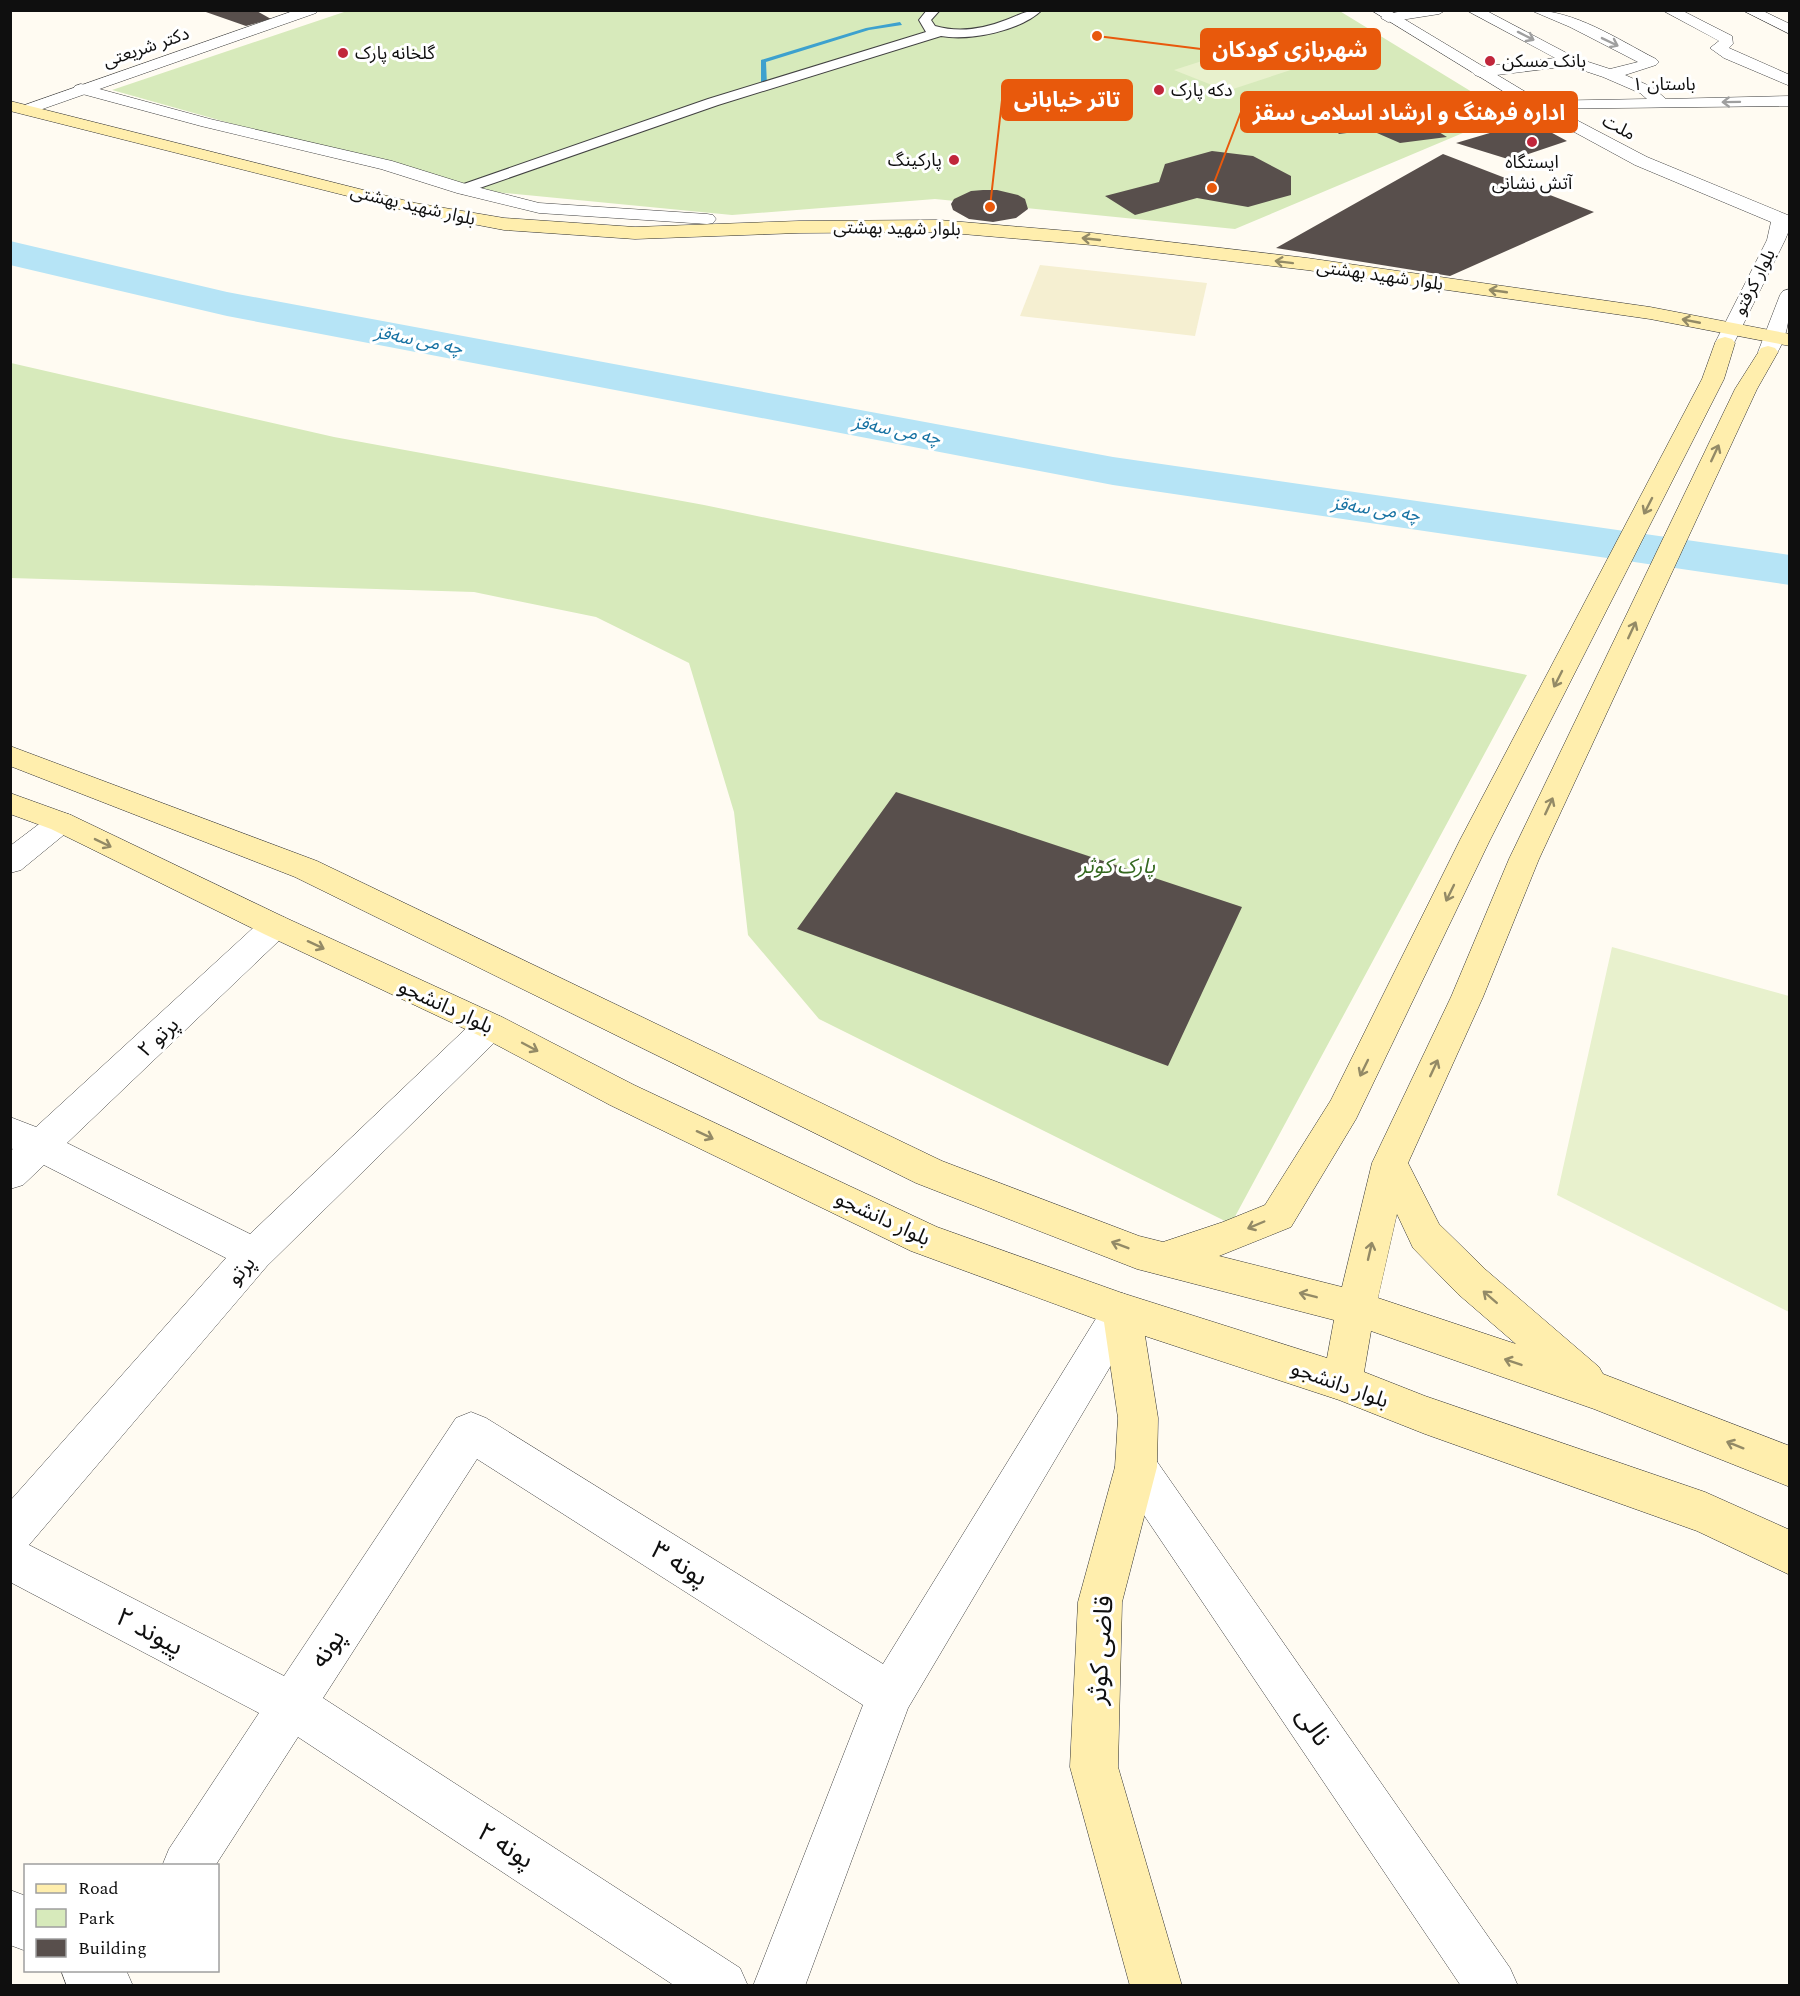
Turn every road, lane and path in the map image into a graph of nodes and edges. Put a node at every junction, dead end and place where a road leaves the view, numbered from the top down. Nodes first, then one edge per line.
1 (311, 10) edge
2 (934, 10) edge
3 (1036, 10) edge
4 (1439, 10) edge
5 (1473, 10) edge
6 (1537, 10) edge
7 (1670, 10) edge
8 (1749, 10) edge
9 (1383, 14) edge
10 (1790, 30) edge
11 (939, 32) junction
12 (1571, 62) junction
13 (1480, 72) junction
14 (1609, 74) junction
15 (1790, 81) edge
16 (81, 90) junction
17 (1790, 100) edge
18 (1661, 103) junction
19 (1538, 106) junction
20 (16, 110) edge
21 (10, 123) edge
22 (463, 189) junction
23 (707, 219) dead end
24 (1785, 221) edge
25 (1790, 295) edge
26 (1728, 336) junction
27 (1778, 343) edge
28 (1790, 358) edge
29 (17, 765) edge
30 (10, 803) edge
31 (61, 822) junction
32 (10, 862) edge
33 (275, 926) junction
34 (490, 1026) junction
35 (26, 1139) edge
36 (1390, 1163) junction
37 (10, 1174) edge
38 (254, 1254) junction
39 (1164, 1258) junction
40 (1356, 1308) junction
41 (1122, 1311) junction
42 (1342, 1382) junction
43 (1597, 1391) junction
44 (471, 1432) joint
45 (1136, 1467) junction
46 (1790, 1467) edge
47 (10, 1534) edge
48 (1790, 1553) edge
49 (10, 1558) edge
50 (890, 1695) junction
51 (290, 1704) junction
52 (187, 1864) edge
53 (10, 1915) edge
54 (24, 1925) edge
55 (87, 1972) edge
56 (117, 1972) edge
57 (108, 1986) edge
58 (722, 1986) edge
59 (779, 1986) edge
60 (1156, 1986) edge
61 (1492, 1986) edge

1 - 16 street, دکتر شریعتی
2 - 11 street
3 - 11 street
4 - 9 street
5 -> 12 street
6 -> 14 street
7 - 15 street
8 - 10 street
9 - 13 street, ملت
11 - 22 street
12 - 13 street
12 - 14 street
13 - 19 street, ملت
14 - 18 street
16 - 20 street, دکتر شریعتی
16 - 22 street
17 -> 18 street, باستان ۱
18 - 19 street, باستان ۱
19 - 24 street, ملت
26 -> 20 main road, بلوار شهید بهشتی
21 - 26 main road, بلوار شهید بهشتی
22 - 23 street
24 - 26 street, بلوار کرفتو
25 - 27 street
26 - 27 main road, بلوار شهید بهشتی
26 -> 39 main road
27 - 28 main road, بلوار شهید بهشتی
36 -> 27 main road
39 -> 29 main road
30 - 31 main road, بلوار دانشجو
31 - 32 street
31 -> 33 main road, بلوار دانشجو
33 -> 34 main road, بلوار دانشجو
33 - 35 street, پرتو ۲
34 - 38 street, پرتو
34 -> 41 main road, بلوار دانشجو
35 - 37 street, پرتو ۲
35 - 38 street
40 -> 36 main road
43 -> 36 main road
38 - 47 street, پرتو
40 -> 39 main road
40 - 42 main road
43 -> 40 main road
41 - 42 main road, بلوار دانشجو
41 - 45 main road, قاضی کوثر
41 - 50 street
42 - 48 main road, بلوار دانشجو
46 -> 43 main road
44 - 50 street, پونه ۳
44 - 51 street, پونه
45 - 60 main road, قاضی کوثر
45 - 61 street, نالی
49 - 51 street, پیوند ۲
50 - 59 street
51 - 52 street, پونه
51 - 58 street, پونه ۲
53 - 54 street
55 - 57 street
56 - 57 street

